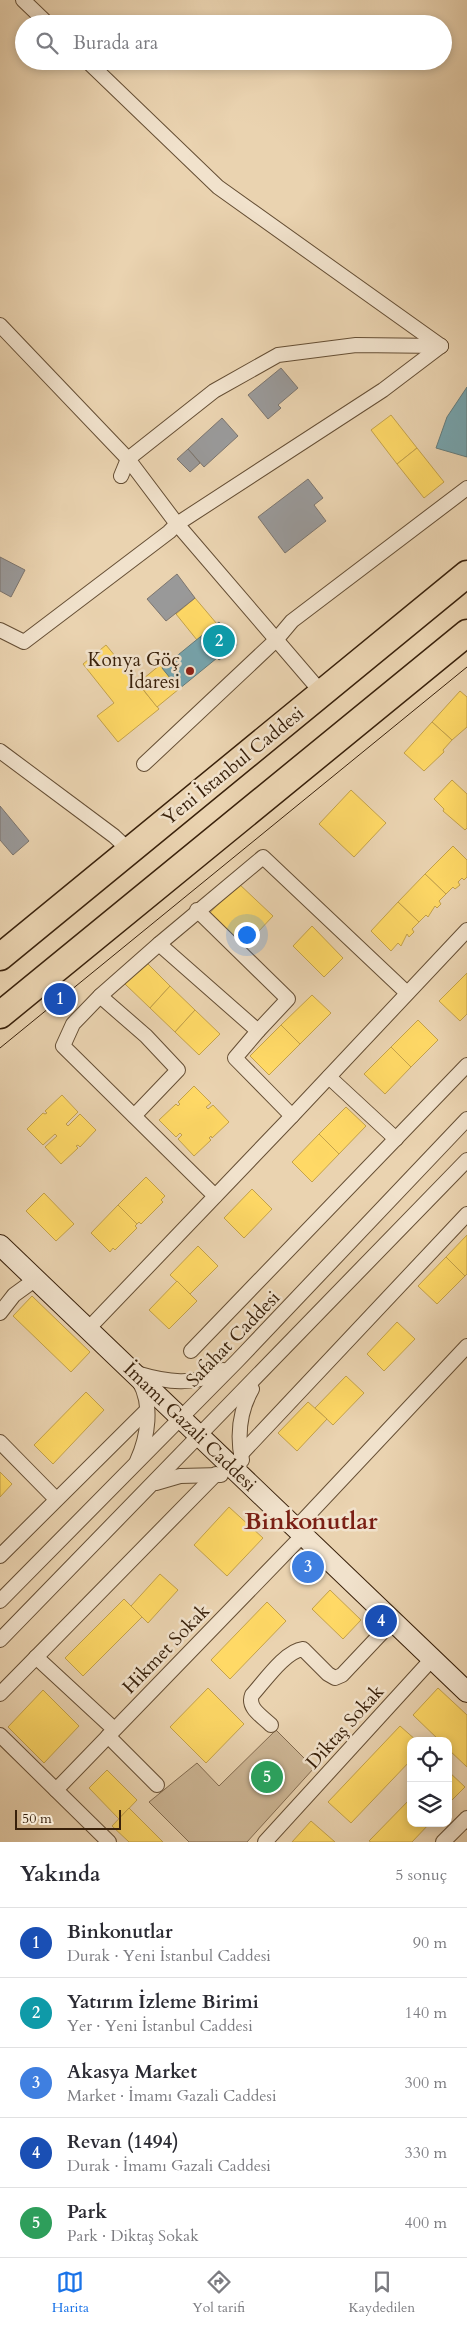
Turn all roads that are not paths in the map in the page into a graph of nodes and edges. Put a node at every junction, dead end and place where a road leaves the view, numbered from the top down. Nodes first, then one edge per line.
1 (23, 0) edge
2 (39, 15) edge
3 (96, 70) edge
4 (0, 325) edge
5 (441, 346) junction
6 (128, 459) junction
7 (121, 476) dead end
8 (467, 488) edge
9 (176, 524) junction
10 (467, 574) edge
11 (0, 630) edge
12 (467, 633) edge
13 (276, 640) junction
14 (322, 693) junction
15 (0, 751) edge
16 (144, 764) dead end
17 (130, 851) junction
18 (197, 910) junction
19 (467, 930) edge
20 (159, 944) junction
21 (0, 957) edge
22 (407, 993) junction
23 (100, 996) junction
24 (0, 1015) edge
25 (258, 1031) junction
26 (467, 1065) edge
27 (329, 1077) junction
28 (134, 1116) junction
29 (292, 1116) junction
30 (467, 1120) edge
31 (396, 1139) junction
32 (467, 1160) edge
33 (215, 1196) junction
34 (467, 1214) edge
35 (0, 1245) edge
36 (36, 1280) junction
37 (0, 1313) edge
38 (88, 1329) junction
39 (467, 1346) edge
40 (190, 1352) dead end
41 (238, 1360) junction
42 (133, 1372) junction
43 (259, 1376) junction
44 (147, 1410) junction
45 (182, 1419) junction
46 (200, 1436) junction
47 (0, 1442) edge
48 (241, 1454) junction
49 (135, 1466) junction
50 (216, 1474) junction
51 (248, 1482) junction
52 (152, 1485) junction
53 (56, 1499) junction
54 (299, 1531) junction
55 (0, 1556) edge
56 (0, 1601) edge
57 (393, 1621) junction
58 (0, 1640) edge
59 (36, 1657) junction
60 (432, 1658) junction
61 (467, 1692) edge
62 (0, 1694) edge
63 (271, 1725) dead end
64 (111, 1733) junction
65 (0, 1735) edge
66 (157, 1785) dead end
67 (56, 1790) junction
68 (467, 1818) edge
69 (109, 1842) edge
70 (265, 1842) edge
71 (443, 1842) edge

1 - 2 street
3 - 5 street
4 - 6 street
5 - 6 street
5 - 9 street
6 - 7 street
6 - 9 street
8 - 13 street
9 - 11 street
9 - 13 street
10 - 14 highway, Yeni İstanbul Caddesi
12 - 24 highway
13 - 14 street
13 - 16 street
14 - 17 highway, Yeni İstanbul Caddesi
15 - 17 street
17 - 21 highway, Yeni İstanbul Caddesi
18 - 20 street
18 - 22 street
18 - 25 street
19 - 22 street
20 - 23 street
20 - 25 street
22 - 27 street
23 - 28 street
23 - 28 street
25 - 29 street
26 - 31 street
27 - 29 street
27 - 31 street
28 - 33 street
29 - 33 street
30 - 41 street, Safahat Caddesi
31 - 40 street
32 - 43 street
33 - 38 street
34 - 48 street
35 - 36 street, İmamı Gazali Caddesi
36 - 37 street
36 - 38 street, İmamı Gazali Caddesi
38 - 42 street, İmamı Gazali Caddesi
39 - 54 street, Hikmet Sokak
41 - 42 street
41 - 45 street, Safahat Caddesi
42 - 44 street
42 - 45 street, İmamı Gazali Caddesi
43 - 46 street
43 - 48 street
44 - 49 street
44 - 53 street
45 - 46 street, İmamı Gazali Caddesi
45 - 49 street, Safahat Caddesi
46 - 51 street, İmamı Gazali Caddesi
46 - 52 street
47 - 53 street
48 - 51 street
49 - 56 street, Safahat Caddesi
50 - 51 street
50 - 52 street
50 - 59 street
51 - 54 street, İmamı Gazali Caddesi
52 - 58 street
53 - 55 street
54 - 57 street, İmamı Gazali Caddesi
54 - 64 street, Hikmet Sokak
57 - 60 street, İmamı Gazali Caddesi
57 - 63 street
59 - 62 street
59 - 64 street
60 - 61 street, İmamı Gazali Caddesi
60 - 70 street, Diktaş Sokak
64 - 66 street
64 - 67 street, Hikmet Sokak
65 - 67 street
67 - 69 street
68 - 71 street

